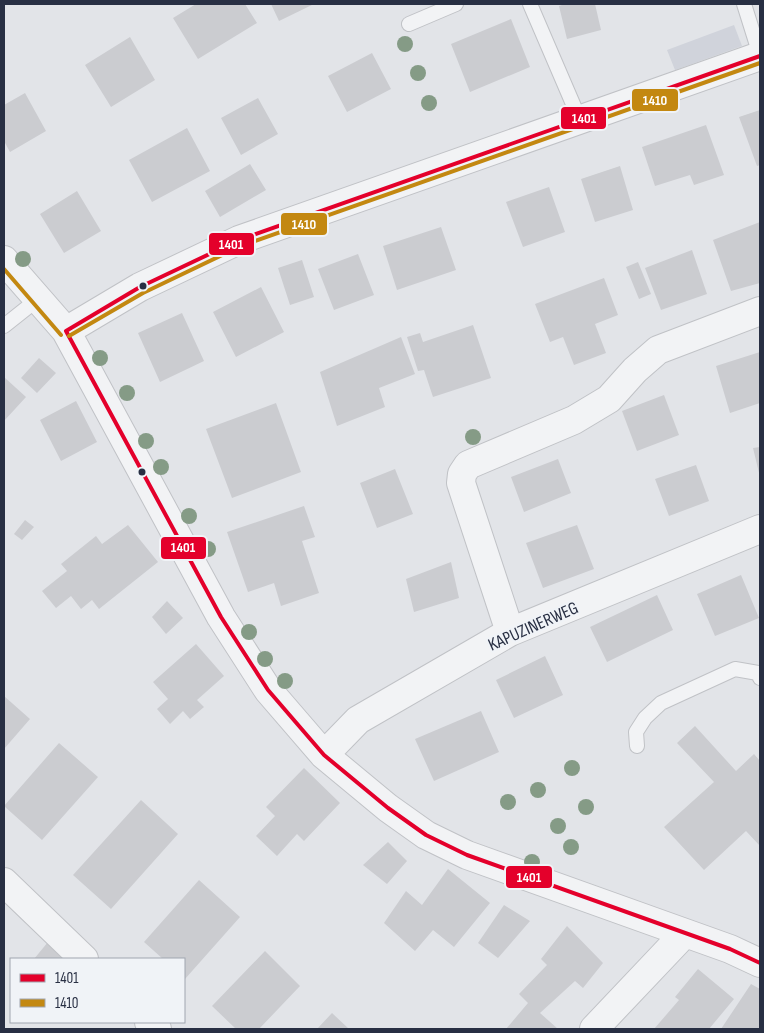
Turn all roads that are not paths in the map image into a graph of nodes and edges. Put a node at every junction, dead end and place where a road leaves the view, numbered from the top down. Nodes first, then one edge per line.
1 (456, 4) edge
2 (530, 4) edge
3 (744, 4) edge
4 (409, 24) dead end
5 (760, 55) edge
6 (579, 118) junction
7 (4, 260) edge
8 (38, 299) junction
9 (760, 311) edge
10 (4, 326) edge
11 (66, 331) junction
12 (760, 530) edge
13 (510, 632) junction
14 (760, 678) edge
15 (637, 746) dead end
16 (324, 755) junction
17 (4, 882) edge
18 (684, 934) junction
19 (83, 958) edge
20 (760, 963) edge
21 (594, 1029) edge

1 - 4 lane
2 - 6 lane
3 - 5 lane
5 - 6 street
6 - 11 street
7 - 8 street
8 - 10 lane
8 - 11 street
9 - 13 street
11 - 16 street
12 - 13 street, KAPUZINERWEG
13 - 16 street, KAPUZINERWEG
14 - 15 lane
16 - 18 street
17 - 19 street
18 - 20 street
18 - 21 street

